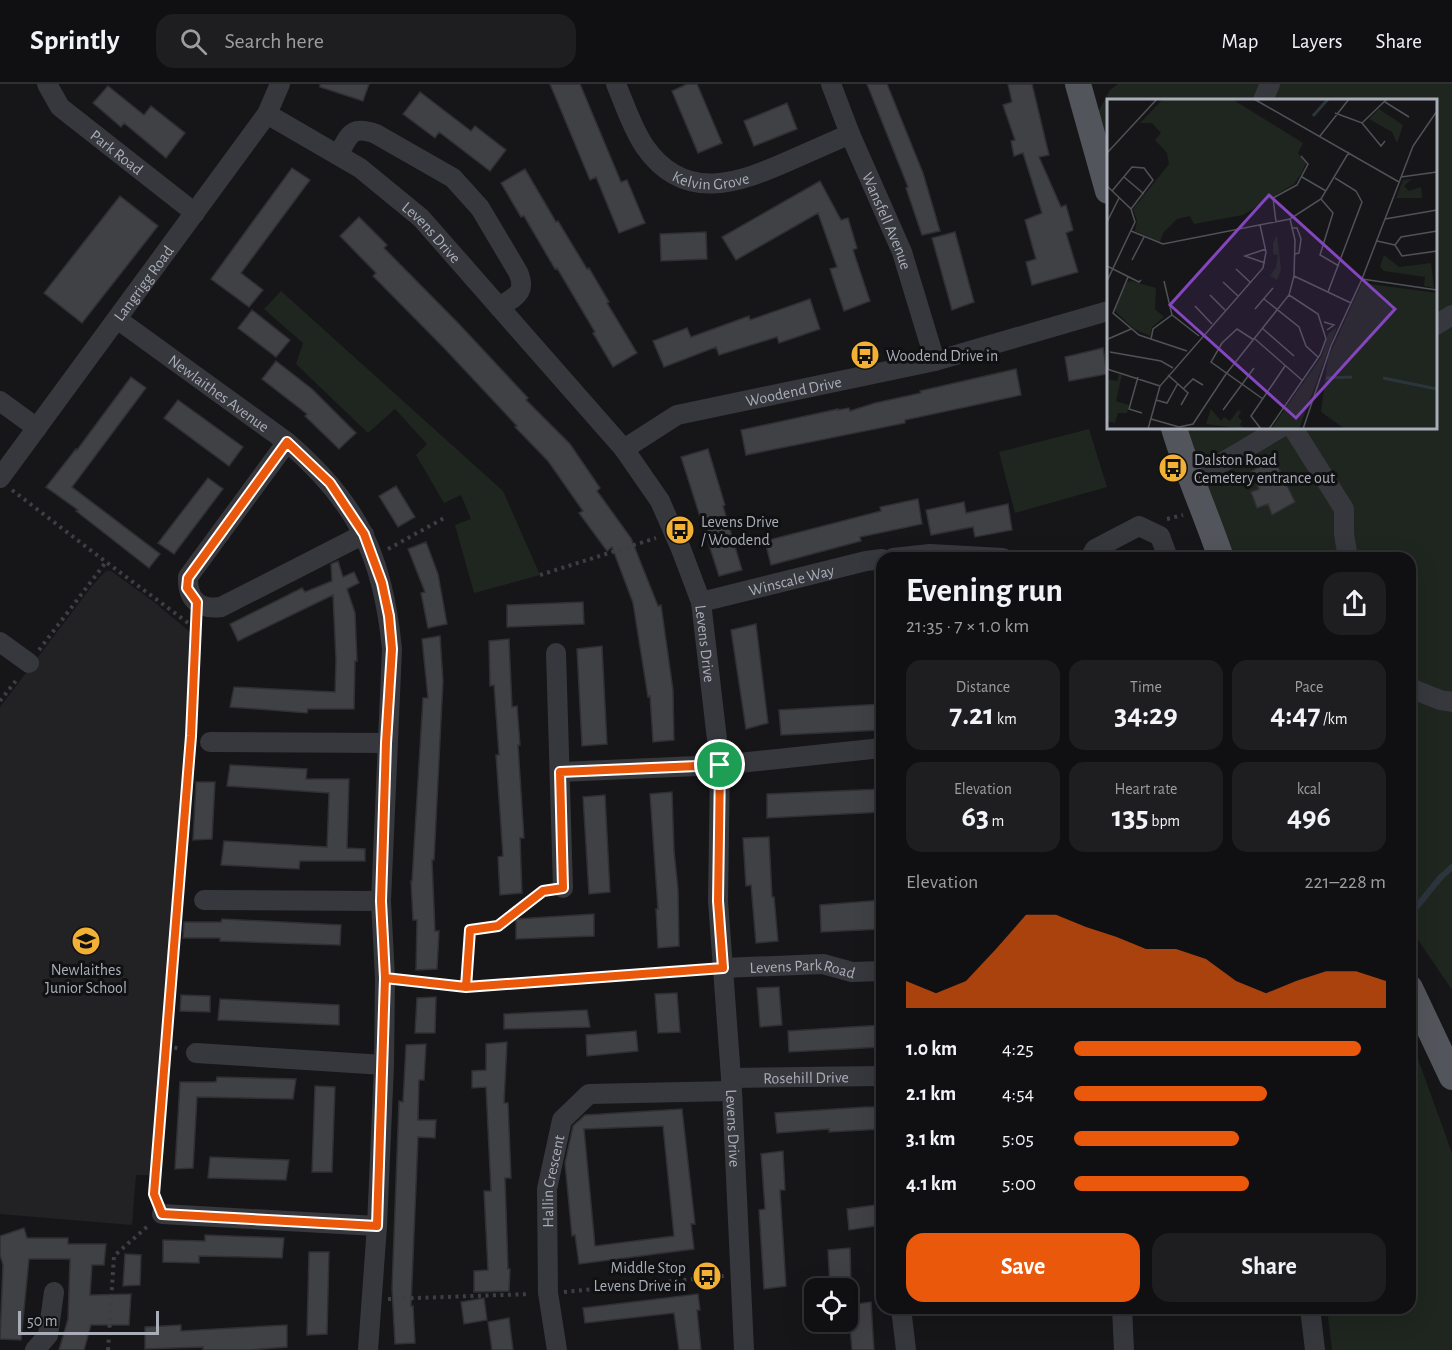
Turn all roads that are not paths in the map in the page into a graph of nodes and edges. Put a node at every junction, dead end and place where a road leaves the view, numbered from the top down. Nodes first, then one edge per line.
1 (47, 84) edge
2 (280, 84) edge
3 (616, 84) edge
4 (831, 84) edge
5 (1078, 84) edge
6 (1270, 84) edge
7 (1263, 99) edge
8 (267, 114) junction
9 (850, 134) junction
10 (338, 155) junction
11 (1107, 186) edge
12 (195, 213) junction
13 (499, 307) junction
14 (1107, 311) edge
15 (1452, 315) edge
16 (117, 319) junction
17 (1437, 325) edge
18 (935, 361) junction
19 (0, 401) edge
20 (37, 428) junction
21 (1174, 429) edge
22 (1278, 429) edge
23 (1294, 429) edge
24 (287, 442) junction
25 (624, 449) junction
26 (1191, 481) junction
27 (4, 483) edge
28 (364, 534) junction
29 (1093, 552) edge
30 (1165, 552) edge
31 (1219, 552) edge
32 (1347, 552) edge
33 (876, 560) edge
34 (700, 602) junction
35 (0, 642) edge
36 (556, 653) dead end
37 (29, 663) road end
38 (1416, 690) edge
39 (1452, 702) edge
40 (210, 742) dead end
41 (386, 743) junction
42 (876, 749) edge
43 (720, 765) junction
44 (560, 772) junction
45 (563, 888) road end
46 (204, 900) dead end
47 (381, 901) junction
48 (723, 968) junction
49 (876, 971) edge
50 (1416, 1001) edge
51 (196, 1053) dead end
52 (384, 1065) junction
53 (876, 1076) edge
54 (1452, 1077) edge
55 (731, 1084) junction
56 (162, 1214) road end
57 (377, 1226) junction
58 (54, 1292) dead end
59 (902, 1314) edge
60 (1122, 1314) edge
61 (1311, 1314) edge
62 (35, 1350) edge
63 (368, 1350) edge
64 (557, 1350) edge
65 (744, 1350) edge
66 (906, 1350) edge
67 (1124, 1350) edge
68 (1315, 1350) edge

1 - 12 street, Park Road
2 - 8 street, Langrigg Road
3 - 9 street, Kelvin Grove
4 - 9 street, Wansfell Avenue
5 - 11 main road
6 - 7 street
8 - 10 street, Levens Drive
8 - 12 street, Langrigg Road
9 - 18 street, Wansfell Avenue
10 - 13 street, Levens Drive
10 - 13 street
12 - 16 street, Langrigg Road
13 - 25 street, Levens Drive
14 - 18 street, Woodend Drive
15 - 17 street
16 - 20 street, Langrigg Road
16 - 24 street, Newlaithes Avenue
18 - 25 street, Woodend Drive
19 - 20 street
20 - 27 street, Langrigg Road
21 - 26 main road
22 - 26 street
23 - 32 street
24 - 28 street, Newlaithes Avenue
24 - 28 street
25 - 34 street, Levens Drive
26 - 31 main road
28 - 41 street, Newlaithes Avenue
29 - 30 street
33 - 34 street, Winscale Way
34 - 43 street, Levens Drive
35 - 37 street
36 - 44 street
38 - 39 street
40 - 41 street
41 - 47 street, Newlaithes Avenue
42 - 43 street
43 - 44 street
43 - 48 street, Levens Drive
44 - 45 street
46 - 47 street
47 - 52 street, Newlaithes Avenue
48 - 49 street, Levens Park Road
48 - 55 street, Levens Drive
50 - 54 main road
51 - 52 street
52 - 57 street, Newlaithes Avenue
53 - 55 street, Rosehill Drive
55 - 64 street, Hallin Crescent
55 - 65 street, Levens Drive
56 - 57 street
57 - 63 street, Newlaithes Avenue
58 - 62 street
59 - 66 street
60 - 67 street
61 - 68 street

